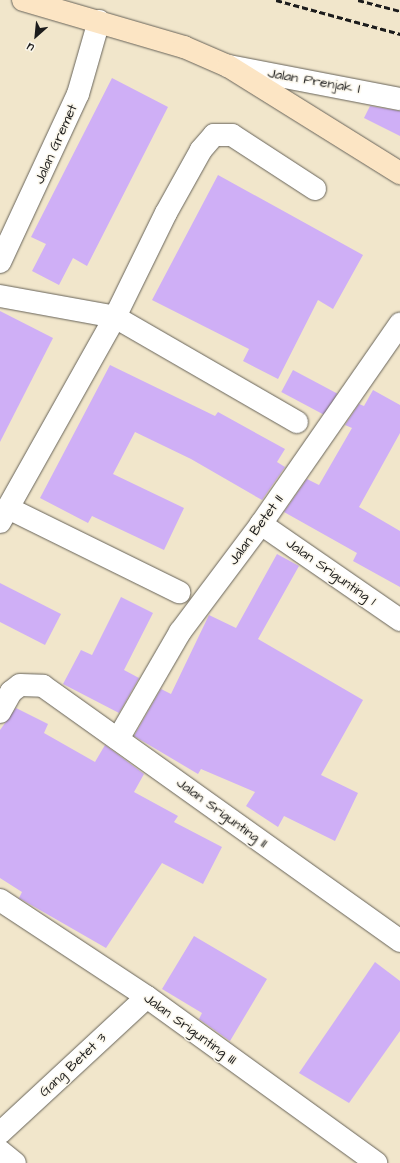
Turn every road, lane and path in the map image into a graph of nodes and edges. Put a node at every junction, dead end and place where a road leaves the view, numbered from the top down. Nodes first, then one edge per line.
1 (23, 0) edge
2 (99, 21) junction
3 (228, 66) junction
4 (400, 99) edge
5 (400, 174) edge
6 (315, 189) dead end
7 (0, 262) edge
8 (0, 296) edge
9 (115, 317) junction
10 (400, 324) edge
11 (297, 422) dead end
12 (4, 515) edge
13 (261, 524) junction
14 (179, 592) dead end
15 (400, 620) edge
16 (0, 712) edge
17 (118, 739) junction
18 (0, 900) edge
19 (400, 941) edge
20 (147, 997) junction
21 (0, 1134) edge
22 (0, 1151) edge
23 (15, 1163) edge
24 (376, 1163) edge

1 - 2 main road
2 - 3 main road
2 - 7 street, Jalan Gremet
3 - 4 street, Jalan Prenjak I
3 - 5 main road
6 - 9 street
8 - 9 street
9 - 11 street
9 - 12 street
10 - 13 street, Jalan Betet II
12 - 14 street
13 - 15 street, Jalan Srigunting 1
13 - 17 street, Jalan Betet II
16 - 17 street, Jalan Srigunting II
17 - 19 street, Jalan Srigunting II
18 - 20 street, Jalan Srigunting III
20 - 21 street, Gang Betet 3
20 - 24 street, Jalan Srigunting III
22 - 23 street

